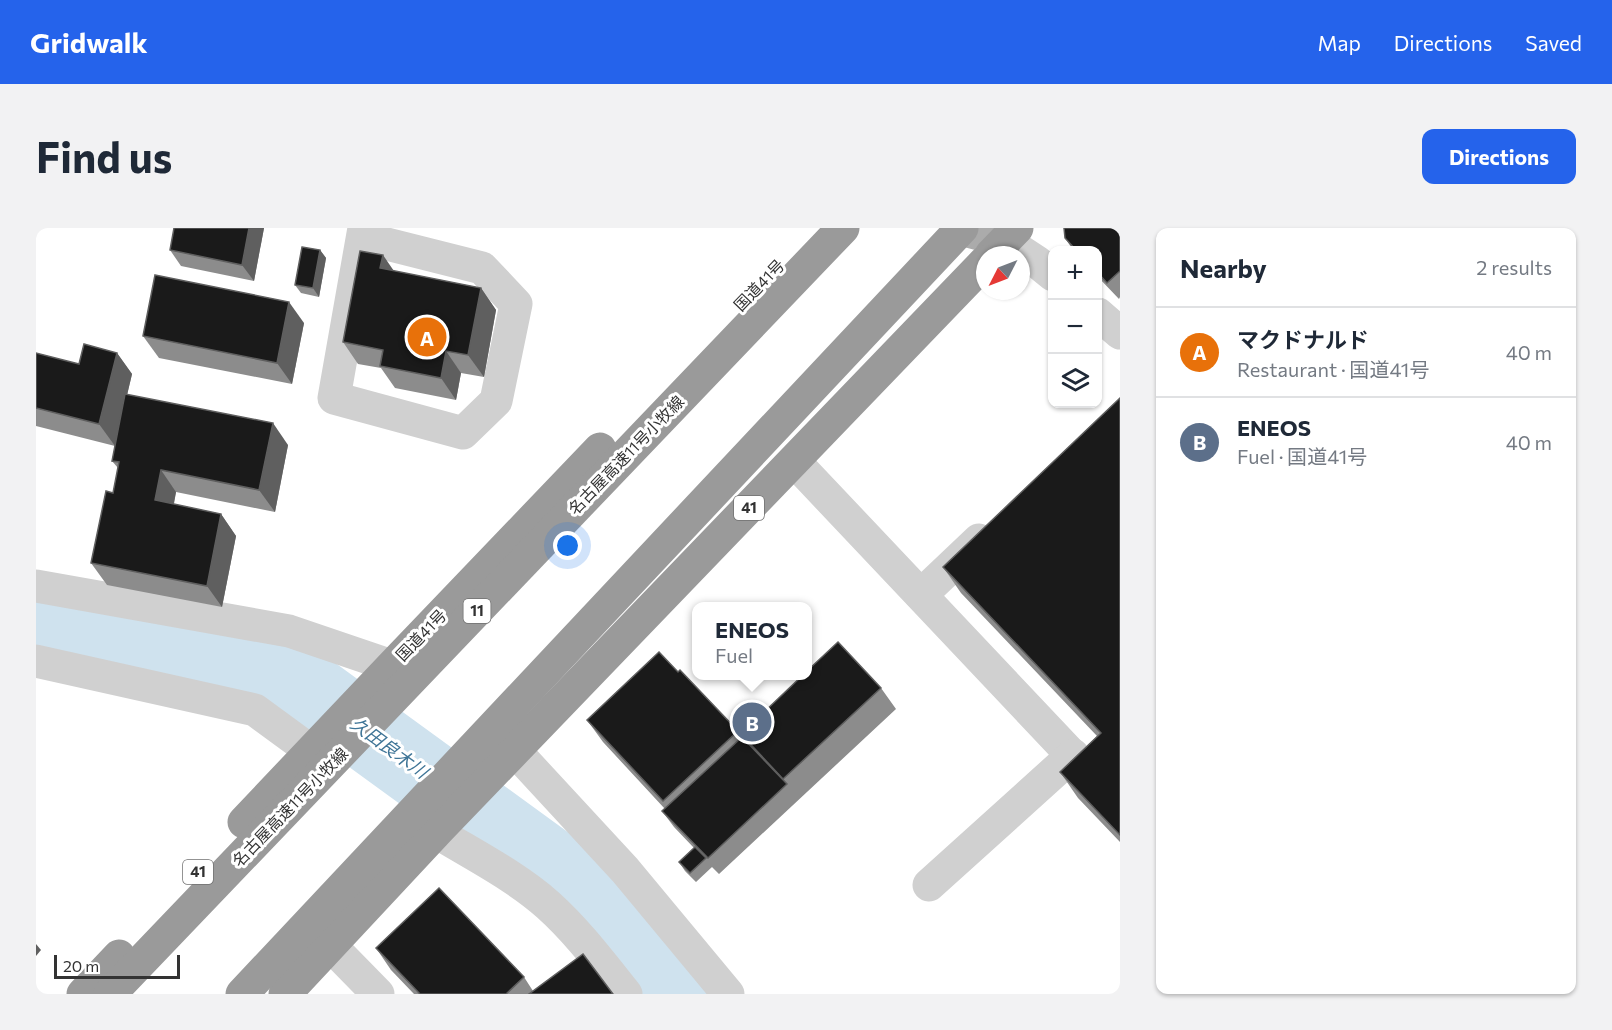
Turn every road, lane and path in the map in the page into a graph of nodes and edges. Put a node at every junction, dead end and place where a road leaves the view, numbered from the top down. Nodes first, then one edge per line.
1 (814, 228) edge
2 (843, 228) edge
3 (957, 228) edge
4 (962, 228) edge
5 (363, 233) edge
6 (997, 243) edge
7 (1048, 271) edge
8 (1102, 317) edge
9 (1120, 333) edge
10 (794, 460) junction
11 (981, 538) edge
12 (36, 586) edge
13 (921, 595) junction
14 (36, 661) edge
15 (391, 667) junction
16 (312, 750) junction
17 (514, 752) junction
18 (1073, 755) junction
19 (1120, 806) edge
20 (438, 830) junction
21 (929, 885) dead end
22 (331, 946) junction
23 (83, 994) edge
24 (110, 994) edge
25 (242, 994) edge
26 (285, 994) edge
27 (378, 994) edge
28 (626, 994) edge
29 (728, 994) edge

1 - 15 highway, 国道41号 / 41
2 - 24 highway, 名古屋高速11号小牧線 / 11
3 - 6 main road
4 - 25 highway, bridge
5 - 5 street
6 - 7 street
6 - 10 highway, 41
8 - 9 street
10 - 13 street
10 - 17 highway, 41
11 - 13 street
12 - 15 street
13 - 18 street
14 - 16 street
15 - 16 highway, 国道41号 / 41
16 - 23 highway, 国道41号 / 41
17 - 20 highway, 41
17 - 29 street
18 - 19 street
18 - 21 street
20 - 22 highway, 41
20 - 28 street
22 - 26 highway, 41
22 - 27 street

